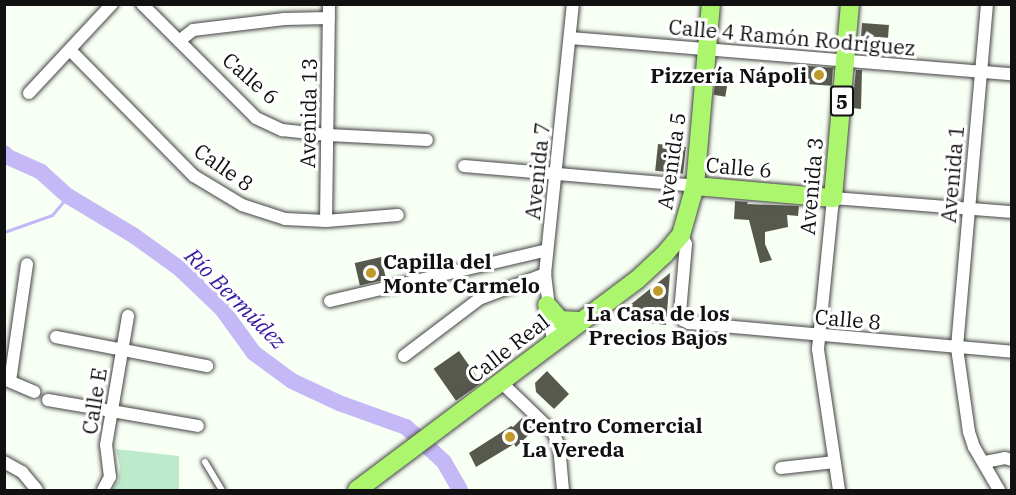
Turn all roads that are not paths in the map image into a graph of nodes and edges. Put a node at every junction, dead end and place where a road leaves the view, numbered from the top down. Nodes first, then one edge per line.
1 (112, 4) edge
2 (142, 4) edge
3 (329, 4) edge
4 (573, 4) edge
5 (711, 4) edge
6 (850, 4) edge
7 (987, 4) edge
8 (329, 18) junction
9 (570, 38) junction
10 (179, 41) junction
11 (707, 49) junction
12 (70, 50) junction
13 (846, 61) junction
14 (981, 72) junction
15 (1011, 74) edge
16 (29, 93) dead end
17 (328, 135) junction
18 (427, 140) dead end
19 (464, 166) dead end
20 (557, 173) junction
21 (695, 186) junction
22 (832, 198) junction
23 (968, 207) junction
24 (1011, 212) edge
25 (398, 215) dead end
26 (326, 221) junction
27 (681, 235) junction
28 (547, 250) junction
29 (27, 264) dead end
30 (545, 274) junction
31 (330, 301) dead end
32 (547, 305) junction
33 (128, 316) dead end
34 (682, 320) joint
35 (579, 321) junction
36 (819, 336) junction
37 (56, 337) dead end
38 (553, 342) junction
39 (957, 348) junction
40 (122, 350) junction
41 (1011, 352) edge
42 (404, 356) dead end
43 (207, 366) dead end
44 (7, 380) edge
45 (502, 383) junction
46 (34, 392) dead end
47 (48, 400) dead end
48 (111, 411) junction
49 (198, 426) dead end
50 (1011, 460) edge
51 (4, 462) edge
52 (205, 462) dead end
53 (835, 462) junction
54 (985, 462) junction
55 (781, 468) dead end
56 (37, 490) edge
57 (103, 490) edge
58 (222, 490) edge
59 (357, 490) edge
60 (563, 490) edge
61 (839, 490) edge
62 (999, 490) edge

1 - 12 street
2 - 10 street, Calle 6
3 - 8 street, Avenida 13
4 - 9 street, Avenida 7
5 - 11 main road, Avenida 5
6 - 13 main road, Avenida 3 / 5
7 - 14 street, Avenida 1
8 - 10 street
8 - 17 street, Avenida 13
9 - 11 street, Calle 4 Ramón Rodríguez
9 - 20 street, Avenida 7
10 - 17 street, Calle 6
11 - 13 street, Calle 4 Ramón Rodríguez
11 - 21 main road, Avenida 5
12 - 16 street
12 - 26 street, Calle 8
13 - 14 street, Calle 4 Ramón Rodríguez
13 - 22 main road, Avenida 3 / 5
14 - 15 street, Calle 4 Ramón Rodríguez
14 - 23 street, Avenida 1
17 - 18 street, Calle 6
17 - 26 street, Avenida 13
19 - 20 street, Calle 6
20 - 21 street, Calle 6
20 - 28 street, Avenida 7
21 - 22 main road, Calle 6
21 - 27 main road, Avenida 5
22 - 23 street, Calle 6
22 - 36 street, Avenida 3
23 - 24 street, Calle 6
23 - 39 street, Avenida 1
25 - 26 street, Calle 8
27 - 34 street, Avenida 5
27 - 35 main road, Calle Real
28 - 30 street, Avenida 7
28 - 31 street
29 - 44 street
30 - 32 street, Avenida 7
30 - 42 street
32 - 35 main road
32 - 38 street, Avenida 7
33 - 40 street, Calle E
34 - 36 street, Calle 8
35 - 38 main road, Calle Real
36 - 39 street, Calle 8
36 - 53 street, Avenida 3
37 - 40 street
38 - 45 main road, Calle Real
39 - 41 street, Calle 8
39 - 54 street, Avenida 1
40 - 43 street
40 - 48 street, Calle E
44 - 46 street
45 - 59 main road, Calle Real
45 - 60 street
47 - 48 street
48 - 49 street
48 - 57 street, Calle E
50 - 54 street
51 - 56 street
52 - 58 lane
53 - 55 street
53 - 61 street, Avenida 3
54 - 62 street, Avenida 1

